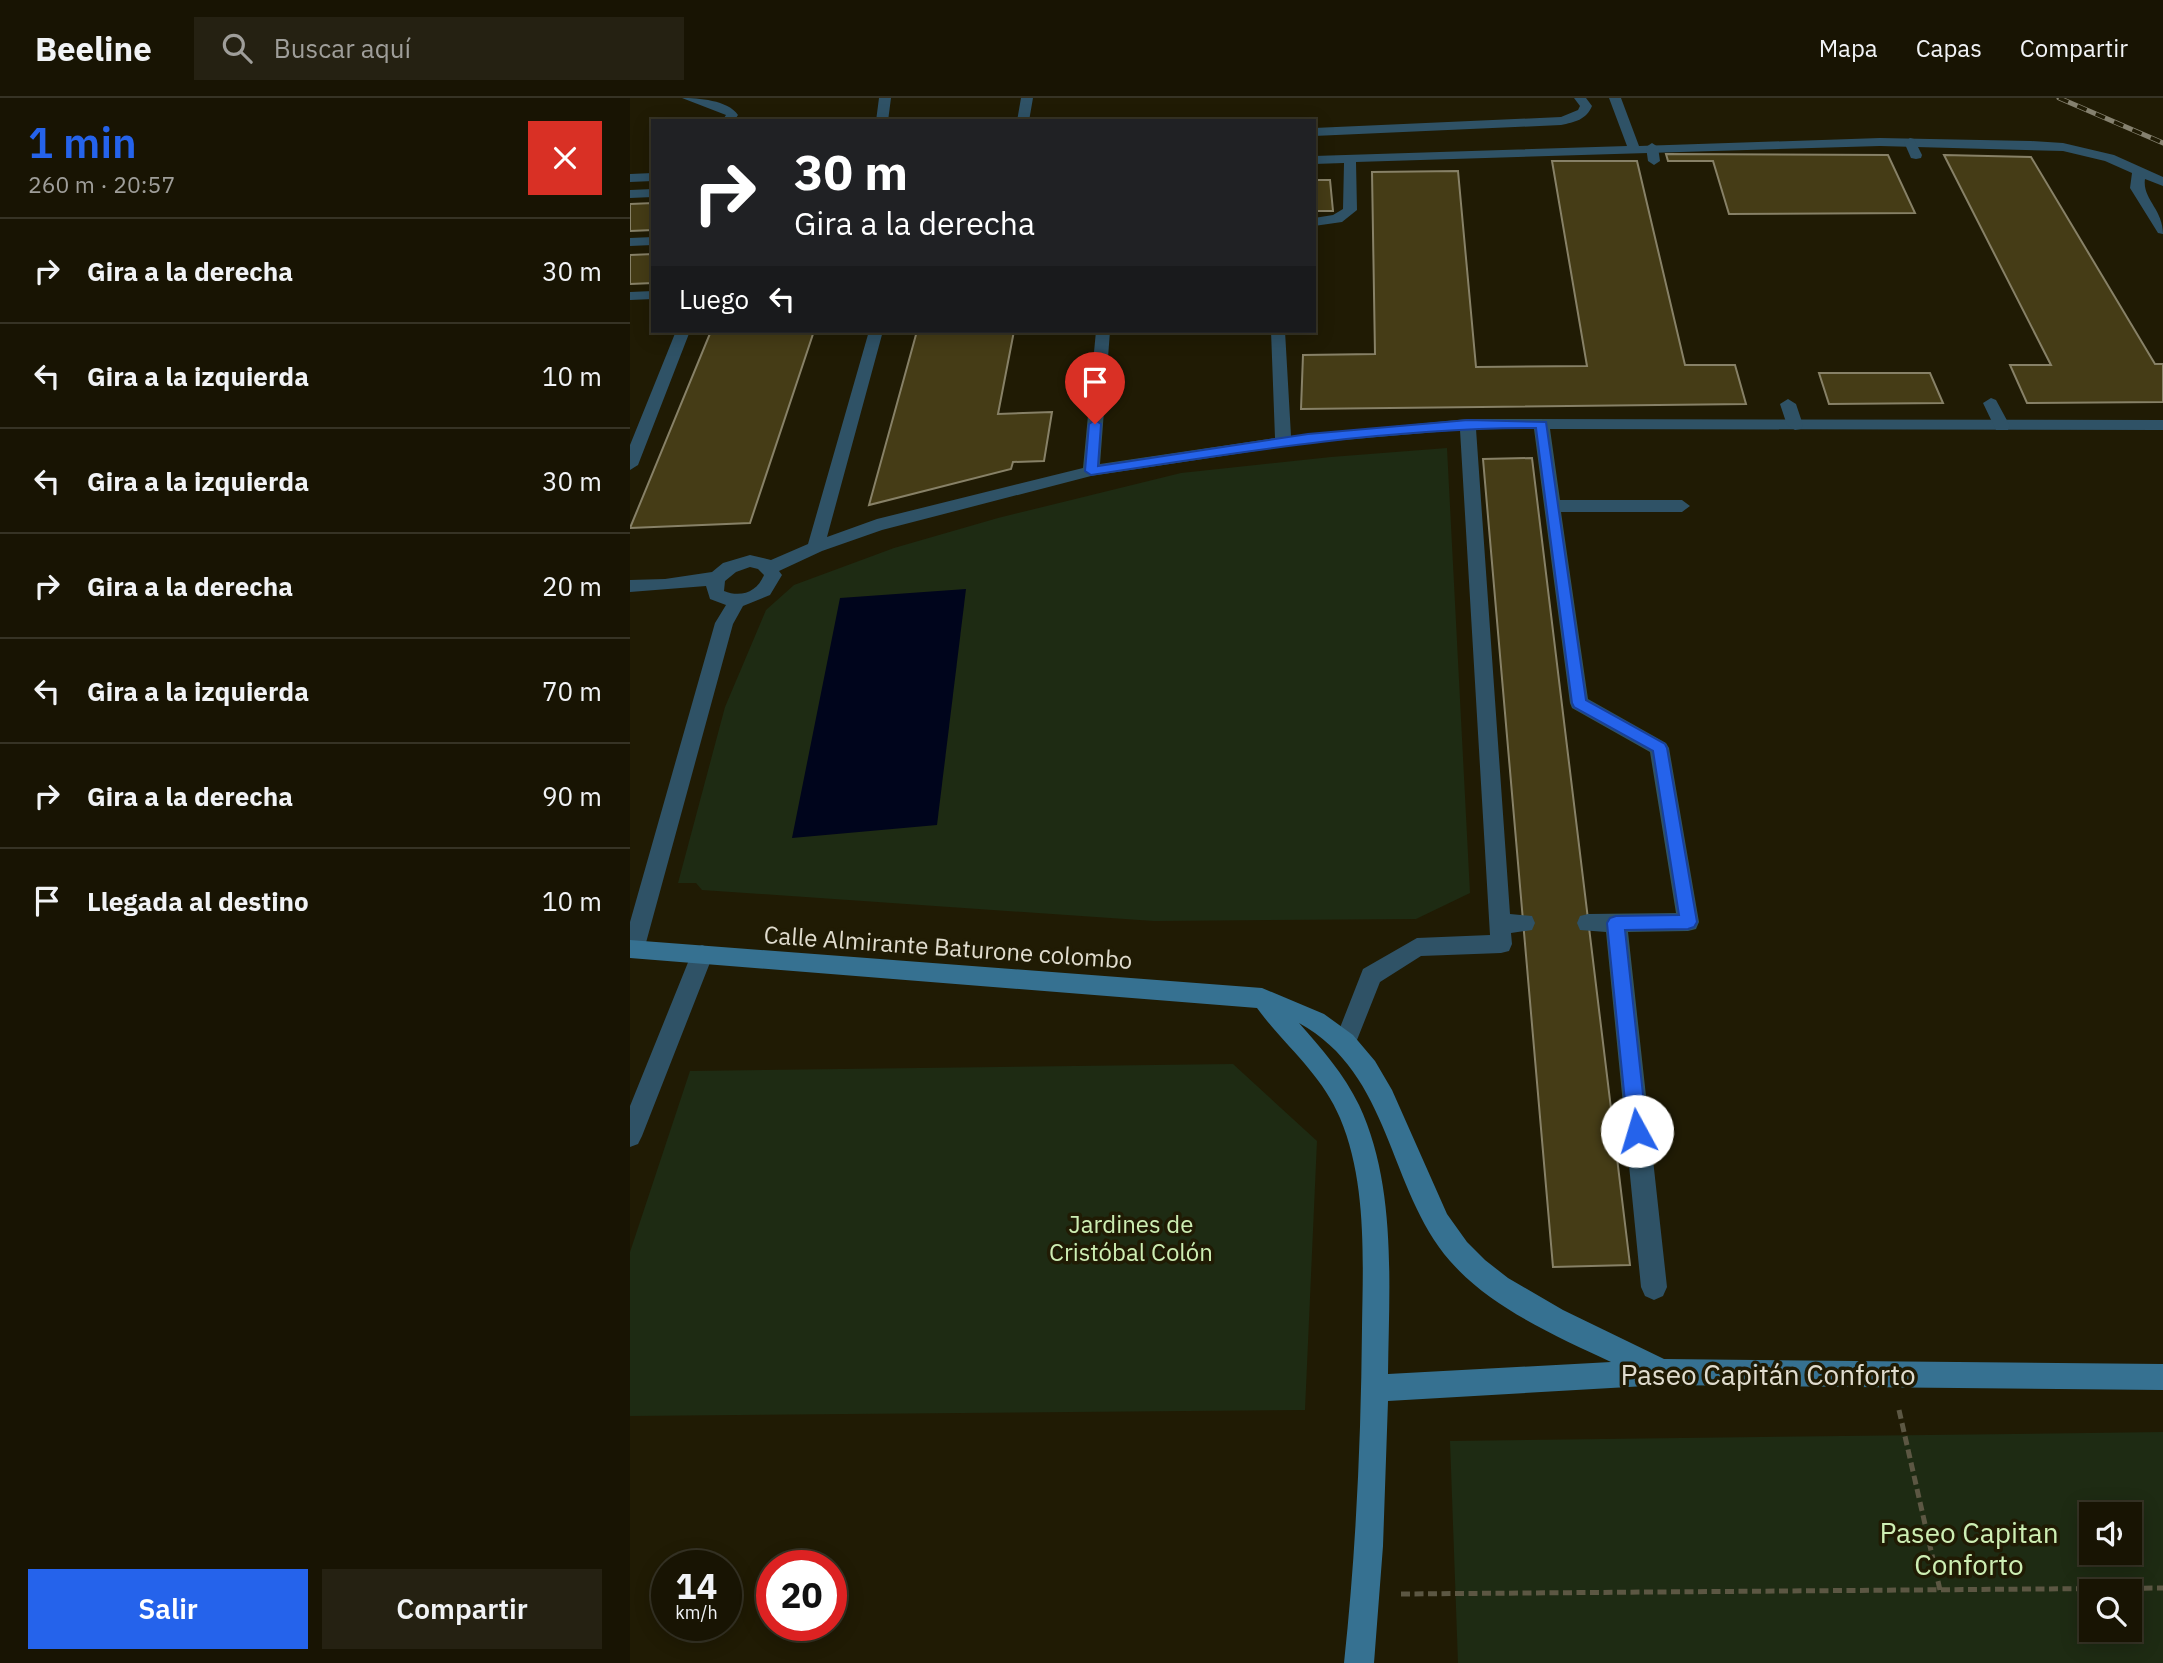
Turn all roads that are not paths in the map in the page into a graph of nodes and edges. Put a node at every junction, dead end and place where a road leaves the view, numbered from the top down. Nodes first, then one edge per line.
1 (688, 98) edge
2 (885, 98) edge
3 (1027, 98) edge
4 (1600, 103) edge
5 (730, 119) edge
6 (882, 119) edge
7 (1023, 119) edge
8 (1316, 132) edge
9 (1634, 148) junction
10 (1350, 159) junction
11 (1316, 160) edge
12 (2139, 171) junction
13 (651, 177) edge
14 (630, 178) edge
15 (2163, 182) edge
16 (651, 193) edge
17 (630, 194) edge
18 (1316, 222) edge
19 (2163, 230) edge
20 (651, 241) edge
21 (630, 242) edge
22 (651, 295) edge
23 (630, 296) edge
24 (682, 333) edge
25 (875, 333) edge
26 (1103, 333) edge
27 (1278, 333) edge
28 (1991, 403) dead end
29 (1788, 404) dead end
30 (1468, 424) junction
31 (1541, 424) junction
32 (1796, 425) junction
33 (2163, 425) edge
34 (2002, 426) junction
35 (1283, 441) junction
36 (630, 465) edge
37 (1091, 471) junction
38 (1552, 506) junction
39 (1682, 506) dead end
40 (816, 547) junction
41 (770, 568) junction
42 (716, 578) junction
43 (630, 586) edge
44 (737, 602) junction
45 (1499, 923) junction
46 (1524, 923) dead end
47 (1588, 923) dead end
48 (1616, 923) junction
49 (631, 949) edge
50 (702, 955) junction
51 (1262, 998) junction
52 (1345, 1043) junction
53 (630, 1136) edge
54 (1654, 1287) dead end
55 (1663, 1372) junction
56 (2163, 1377) edge
57 (1374, 1388) junction
58 (1359, 1663) edge

1 - 5 street
2 - 6 street
3 - 7 street
4 - 8 street
4 - 9 street
9 - 10 street
9 - 12 street
10 - 11 street
10 - 18 street
12 - 15 street
12 - 19 street
13 - 14 street
16 - 17 street
20 - 21 street
22 - 23 street
24 - 36 street
25 - 40 street
26 - 37 street
27 - 35 street
28 - 34 street
29 - 32 street
30 - 31 street
30 - 35 street
30 - 45 street
31 - 32 street
31 - 38 street
32 - 34 street
33 - 34 street
35 - 37 street
37 - 40 street
38 - 39 street
38 - 48 street
40 - 41 street
41 - 42 street
41 - 44 street
42 - 43 street
42 - 44 street
44 - 49 street
45 - 46 street
45 - 52 street
47 - 48 street
48 - 54 street
49 - 50 street, Calle Almirante Baturone colombo
50 - 51 street, Calle Almirante Baturone colombo
50 - 53 street
51 - 52 street, Calle Almirante Baturone colombo
51 - 57 street
52 - 55 street, Calle Almirante Baturone colombo
55 - 56 street, Paseo Capitán Conforto
55 - 57 street, Paseo Capitán Conforto
57 - 58 street

